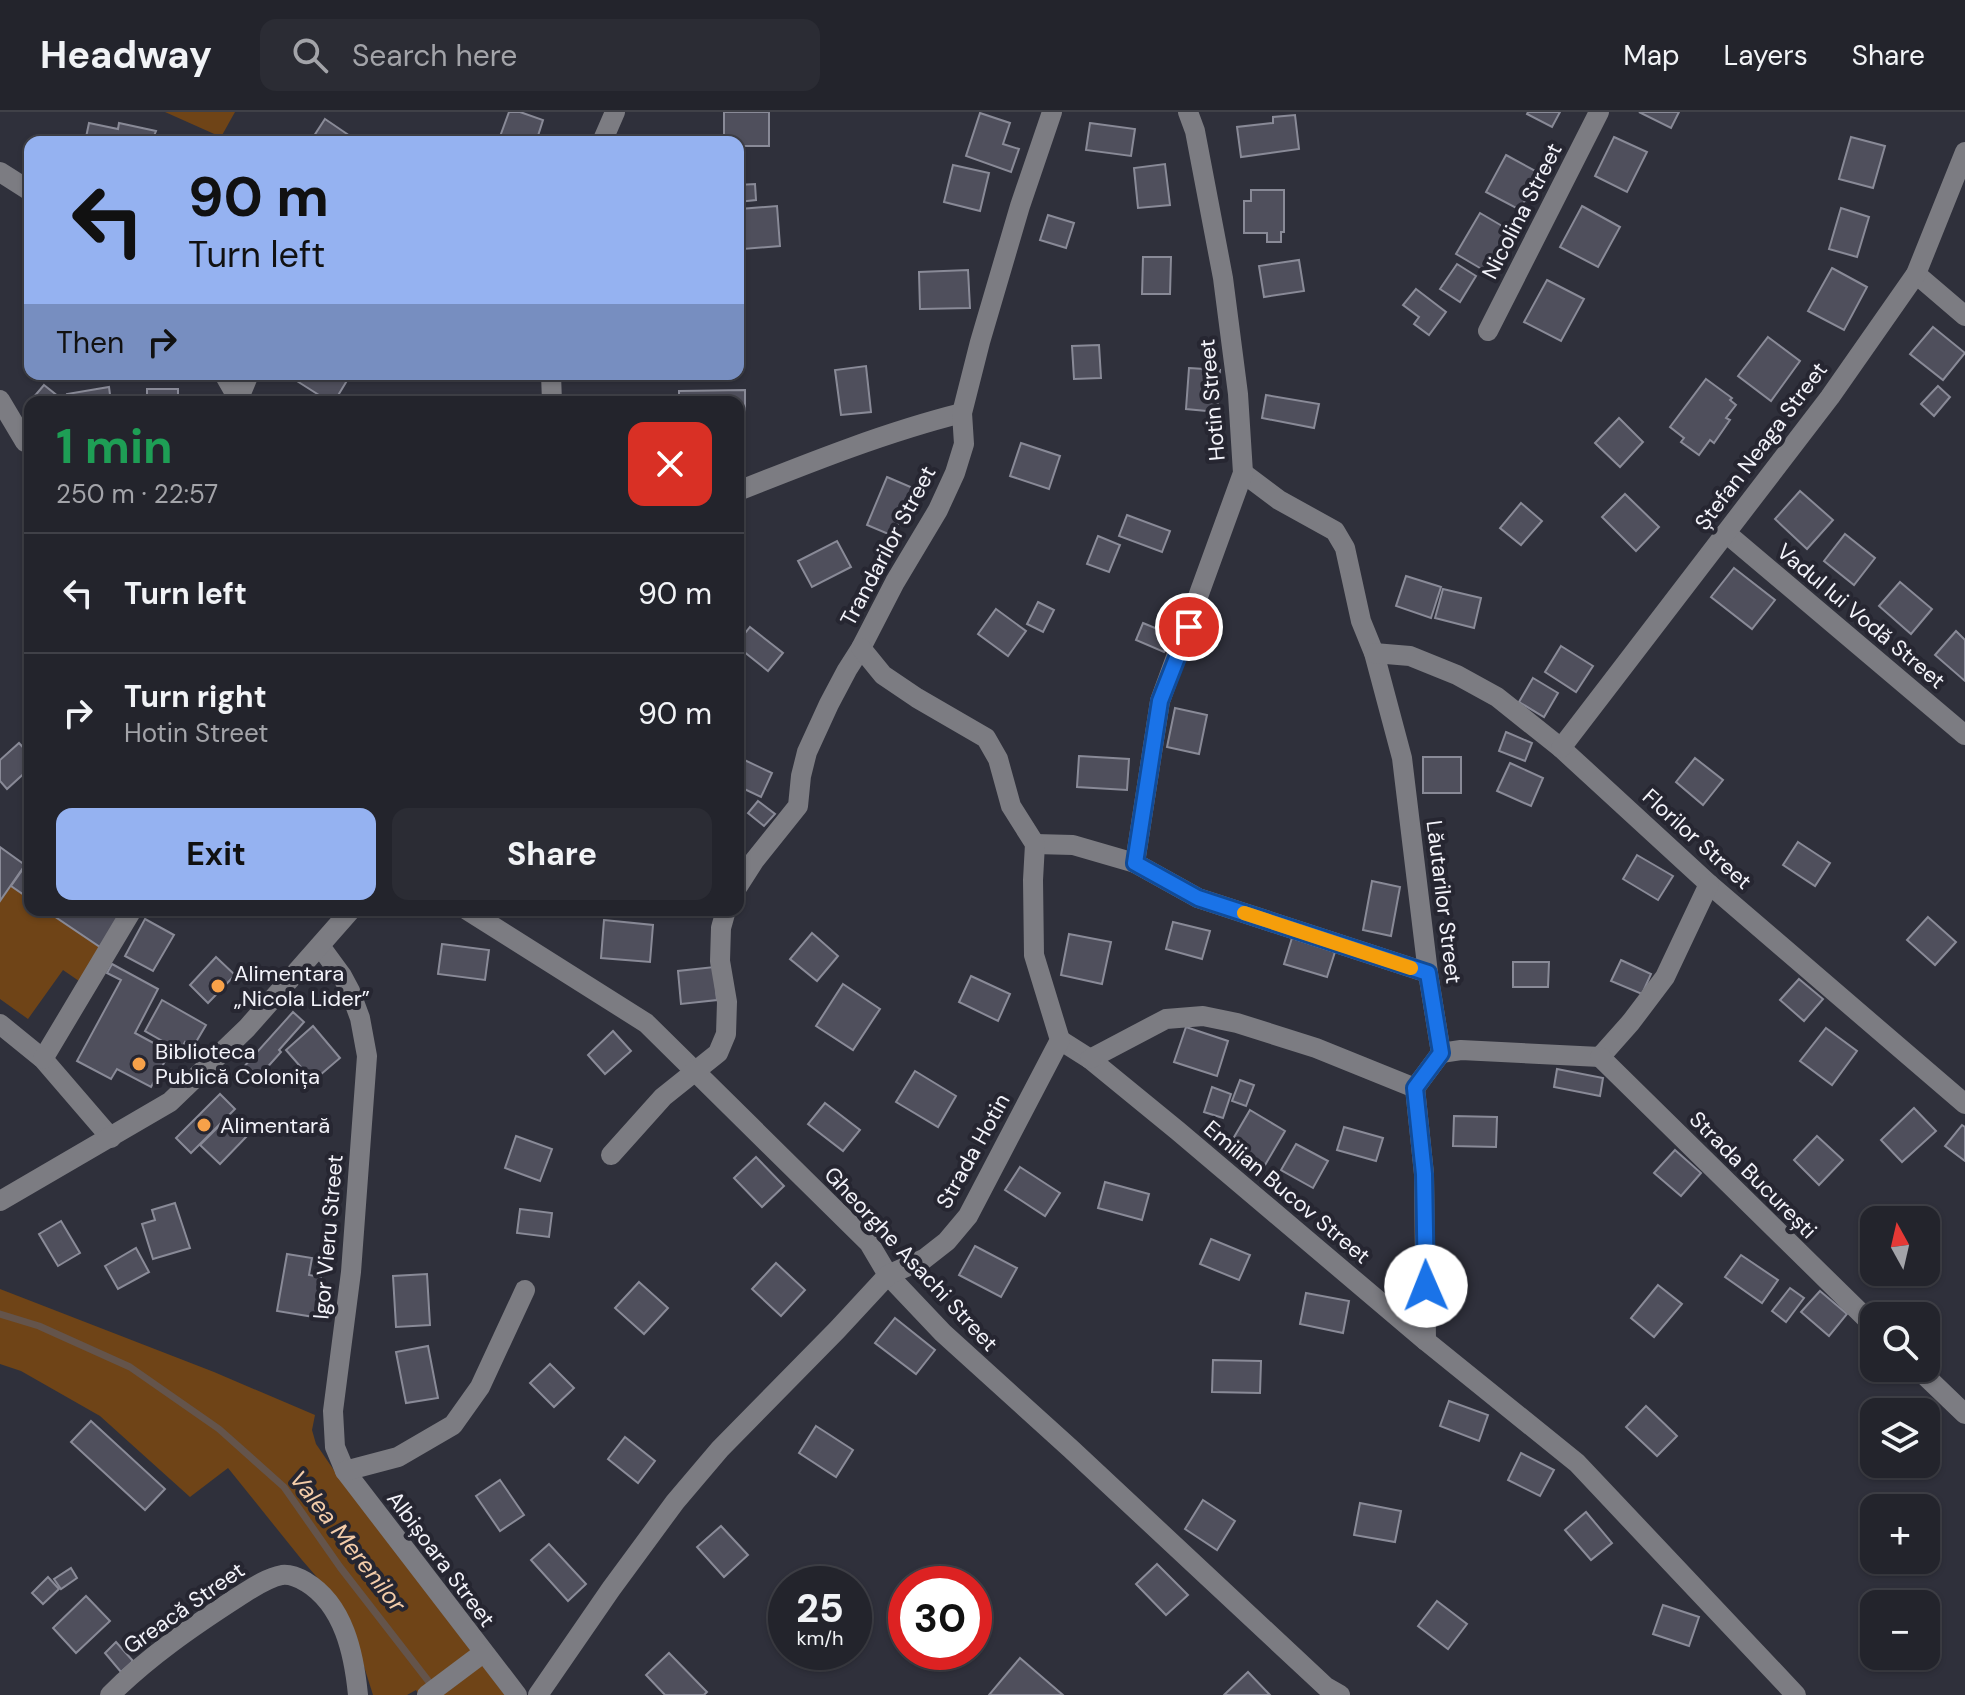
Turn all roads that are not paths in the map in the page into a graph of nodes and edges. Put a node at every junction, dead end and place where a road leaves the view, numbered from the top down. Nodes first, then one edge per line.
1 (615, 112) edge
2 (1052, 112) edge
3 (1188, 112) edge
4 (1599, 112) edge
5 (605, 136) edge
6 (1965, 152) edge
7 (0, 172) edge
8 (24, 187) edge
9 (1916, 274) junction
10 (1965, 316) edge
11 (1488, 331) dead end
12 (0, 400) edge
13 (962, 413) junction
14 (24, 440) edge
15 (1243, 473) junction
16 (744, 489) edge
17 (1726, 533) junction
18 (861, 648) junction
19 (1374, 653) junction
20 (1965, 735) edge
21 (1561, 748) junction
22 (1035, 844) junction
23 (1135, 863) junction
24 (744, 877) edge
25 (1709, 884) junction
26 (128, 916) edge
27 (346, 916) edge
28 (477, 916) edge
29 (724, 916) edge
30 (320, 946) junction
31 (1428, 973) junction
32 (0, 1024) edge
33 (1060, 1040) junction
34 (1441, 1053) junction
35 (1600, 1057) junction
36 (43, 1059) junction
37 (1090, 1059) junction
38 (694, 1071) junction
39 (1415, 1088) junction
40 (1965, 1104) edge
41 (111, 1138) junction
42 (611, 1155) dead end
43 (0, 1201) edge
44 (888, 1275) junction
45 (525, 1290) dead end
46 (1860, 1313) edge
47 (1426, 1341) junction
48 (1932, 1382) edge
49 (1965, 1414) edge
50 (335, 1447) joint
51 (345, 1471) junction
52 (483, 1653) junction
53 (1328, 1692) edge
54 (110, 1695) edge
55 (358, 1695) edge
56 (427, 1695) edge
57 (517, 1695) edge
58 (538, 1695) edge
59 (1796, 1695) edge

1 - 5 street
2 - 13 street, Trandarilor Street
3 - 15 street, Hotin Street
4 - 11 street, Nicolina Street
6 - 9 street, Ștefan Neaga Street
7 - 8 street
9 - 10 street
9 - 17 street, Ștefan Neaga Street
12 - 14 street
13 - 16 street
13 - 18 street, Trandarilor Street
15 - 19 street, Lăutarilor Street
15 - 23 street, Hotin Street
17 - 20 street, Vadul lui Vodă Street
17 - 21 street, Ștefan Neaga Street
18 - 22 street
18 - 24 street, Trandarilor Street
19 - 21 street, Florilor Street
19 - 31 street, Lăutarilor Street
21 - 25 street, Florilor Street
22 - 23 street
22 - 33 street
23 - 31 street
25 - 35 street
25 - 40 street, Florilor Street
26 - 36 street
27 - 30 street
28 - 38 street, Gheorghe Asachi Street
29 - 38 street
30 - 41 street
30 - 50 street, Igor Vieru Street
31 - 34 street, Lăutarilor Street
32 - 36 street
33 - 37 street, Emilian Bucov Street
33 - 44 street, Strada Hotin
34 - 35 street
34 - 39 street
35 - 46 street, Strada București
36 - 41 street
37 - 39 street
37 - 47 street, Emilian Bucov Street
38 - 42 street
38 - 44 street, Gheorghe Asachi Street
39 - 47 street
41 - 43 street
44 - 53 street, Gheorghe Asachi Street
44 - 58 street, Strada Hotin
45 - 51 street
47 - 59 street, Emilian Bucov Street
48 - 49 street
50 - 51 street, Albișoara Street
51 - 52 street, Albișoara Street
52 - 56 street
52 - 57 street, Albișoara Street
54 - 55 street, Greacă Street

